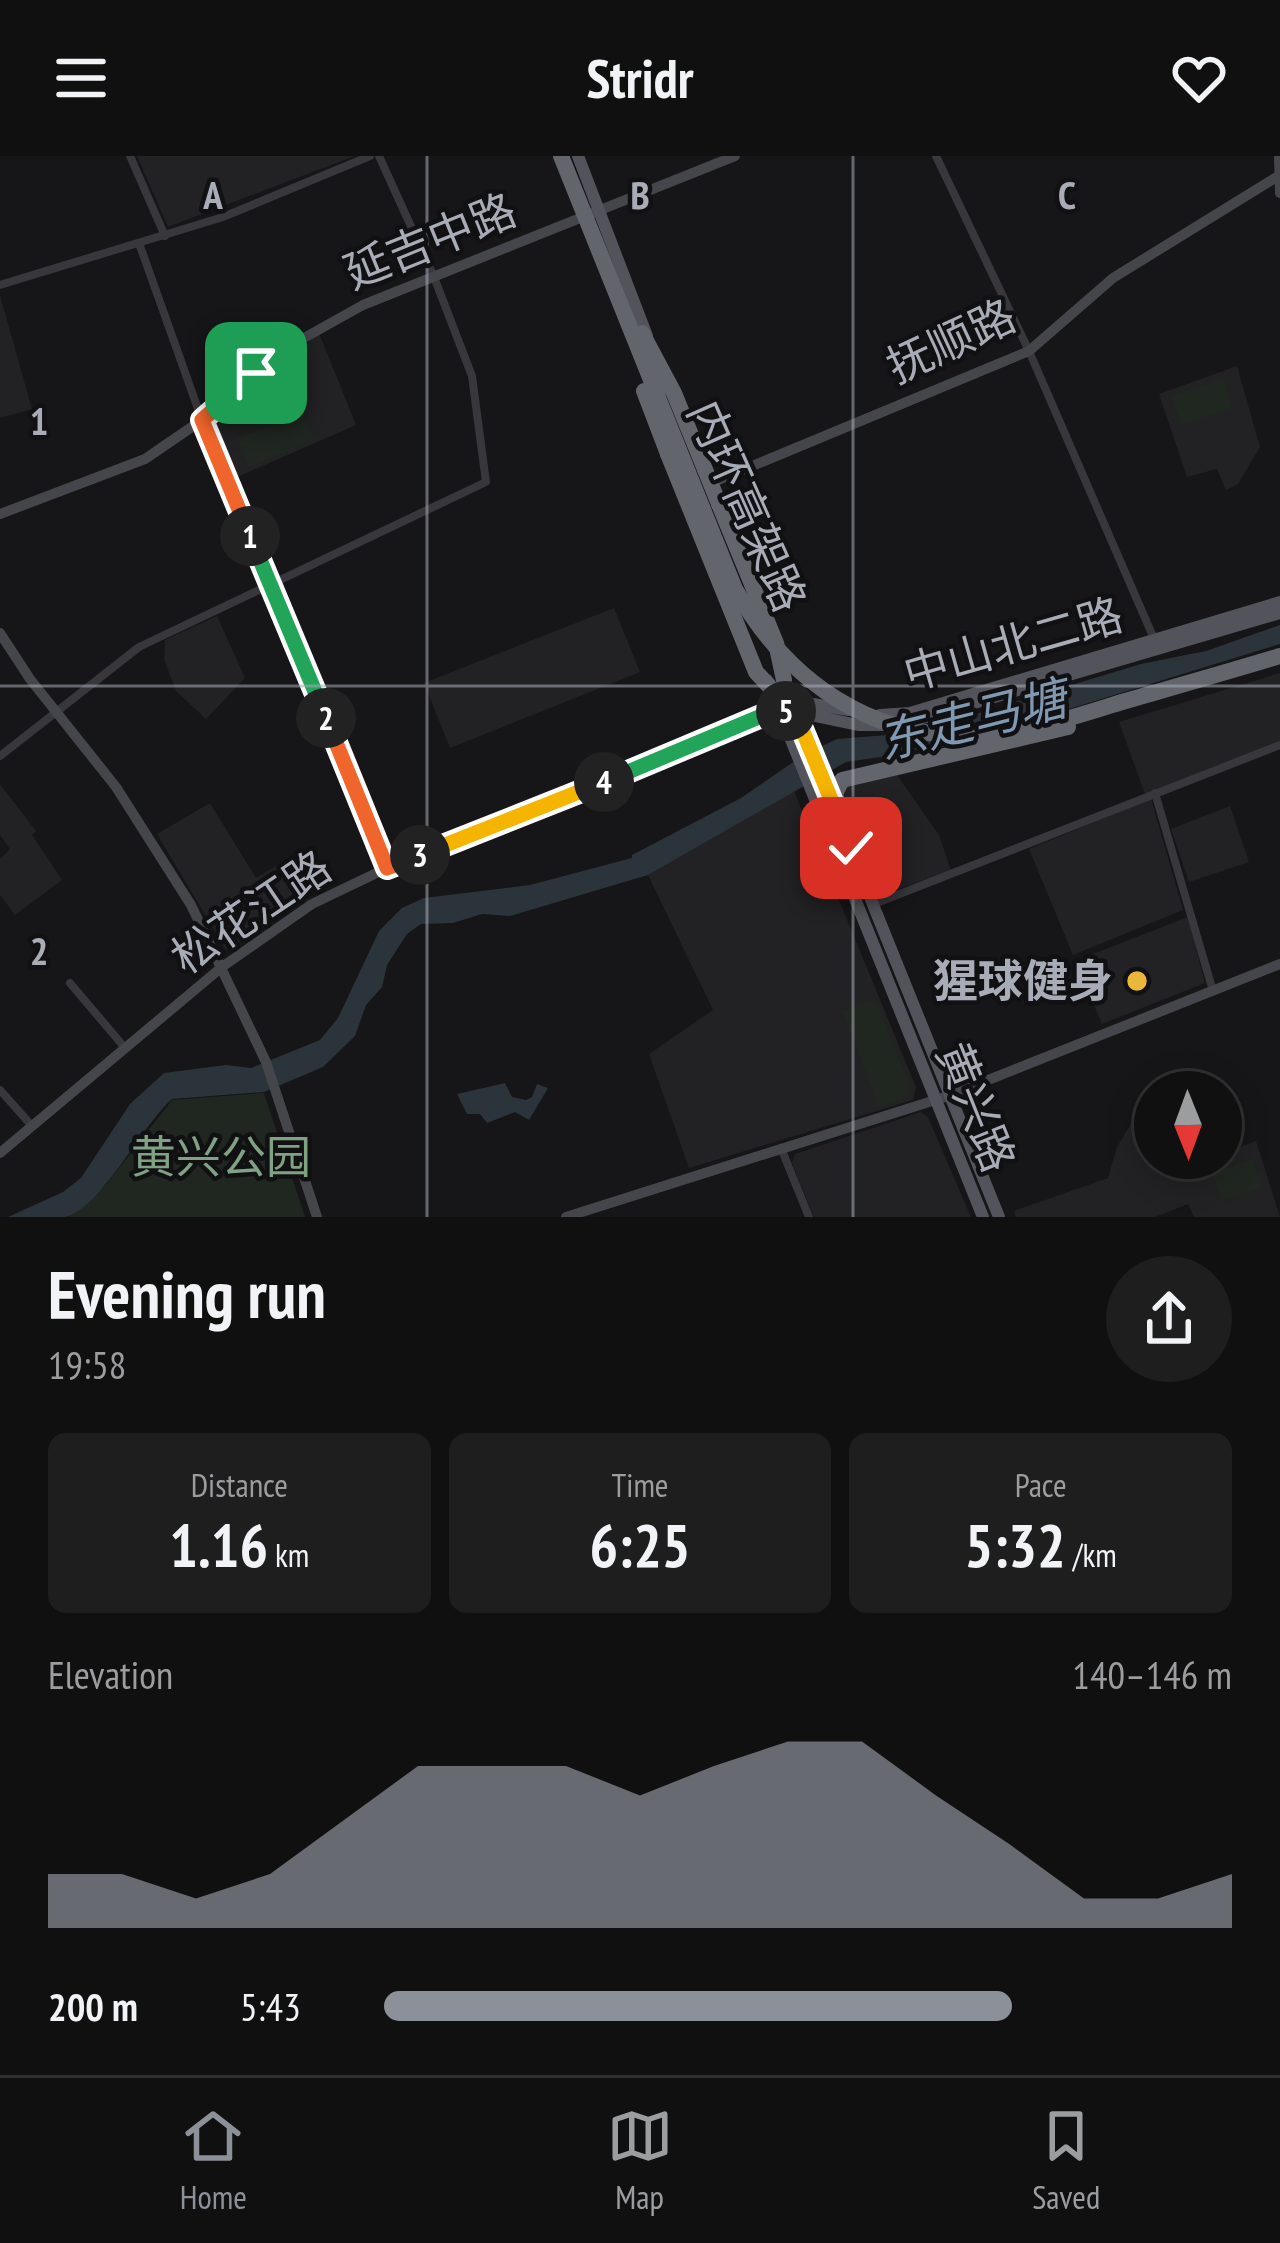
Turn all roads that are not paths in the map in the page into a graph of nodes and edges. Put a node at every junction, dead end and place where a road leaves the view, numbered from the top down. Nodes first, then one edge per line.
1 (130, 156) edge
2 (375, 156) edge
3 (558, 156) edge
4 (575, 156) edge
5 (735, 156) edge
6 (936, 156) edge
7 (1280, 156) edge
8 (1280, 175) edge
9 (1280, 193) edge
10 (600, 212) junction
11 (582, 220) junction
12 (165, 236) junction
13 (140, 243) junction
14 (600, 253) junction
15 (434, 277) junction
16 (0, 285) edge
17 (636, 322) junction
18 (1029, 351) junction
19 (202, 420) junction
20 (706, 485) junction
21 (690, 493) junction
22 (0, 514) edge
23 (271, 585) junction
24 (1280, 602) edge
25 (1280, 613) edge
26 (0, 633) edge
27 (1157, 646) junction
28 (1280, 654) edge
29 (777, 683) junction
30 (788, 709) junction
31 (55, 710) junction
32 (1280, 745) edge
33 (0, 755) edge
34 (816, 782) junction
35 (1155, 793) junction
36 (851, 848) junction
37 (387, 868) junction
38 (873, 904) junction
39 (1280, 964) edge
40 (222, 967) junction
41 (70, 983) dead end
42 (1213, 991) junction
43 (126, 1049) junction
44 (0, 1090) edge
45 (940, 1097) junction
46 (32, 1126) junction
47 (781, 1148) junction
48 (0, 1153) edge
49 (317, 1217) edge
50 (566, 1217) edge
51 (809, 1217) edge
52 (983, 1217) edge
53 (999, 1217) edge

1 - 12 street
2 - 12 street
2 - 15 street
3 - 11 main road, 黄兴路
3 - 14 highway, 内环高架路, bridge
4 - 10 main road, 黄兴路
4 - 17 highway, 内环高架路, bridge
5 - 10 street, 延吉中路
6 - 18 street
7 - 8 street
8 - 9 street
8 - 18 street, 抚顺路
10 - 11 street, 延吉中路
10 - 20 main road, 黄兴路
11 - 15 street, 延吉中路
11 - 21 main road, 黄兴路
12 - 13 street
13 - 16 street
13 - 19 street
14 - 28 highway, 内环高架路, bridge
14 - 29 highway, bridge
15 - 19 street, 延吉中路
15 - 23 street
17 - 28 highway, 内环高架路, bridge
17 - 29 highway, bridge
18 - 20 street, 抚顺路
18 - 27 street
19 - 22 street, 延吉中路
19 - 23 street
20 - 21 street, 抚顺路
20 - 29 main road, 黄兴路
21 - 29 main road, 黄兴路
23 - 31 street
23 - 37 street
24 - 27 main road, 中山北二路
25 - 27 main road, 中山北二路
26 - 31 street
27 - 30 main road, 中山北二路
28 - 36 highway, bridge
29 - 30 main road, 黄兴路
30 - 34 main road, 黄兴路
30 - 37 street, 松花江路
31 - 33 street
31 - 40 street
32 - 35 street
34 - 36 main road, 黄兴路
34 - 45 main road, 黄兴路
35 - 38 street
35 - 42 street
36 - 38 main road, 黄兴路
37 - 40 street, 松花江路
38 - 45 main road, 黄兴路
39 - 42 street
40 - 43 street, 松花江路
40 - 49 street
41 - 43 street
42 - 45 street
43 - 46 street, 松花江路
44 - 46 street
45 - 47 street
45 - 52 main road, 黄兴路
45 - 53 main road, 黄兴路
46 - 48 street, 松花江路
47 - 50 street
47 - 51 street

